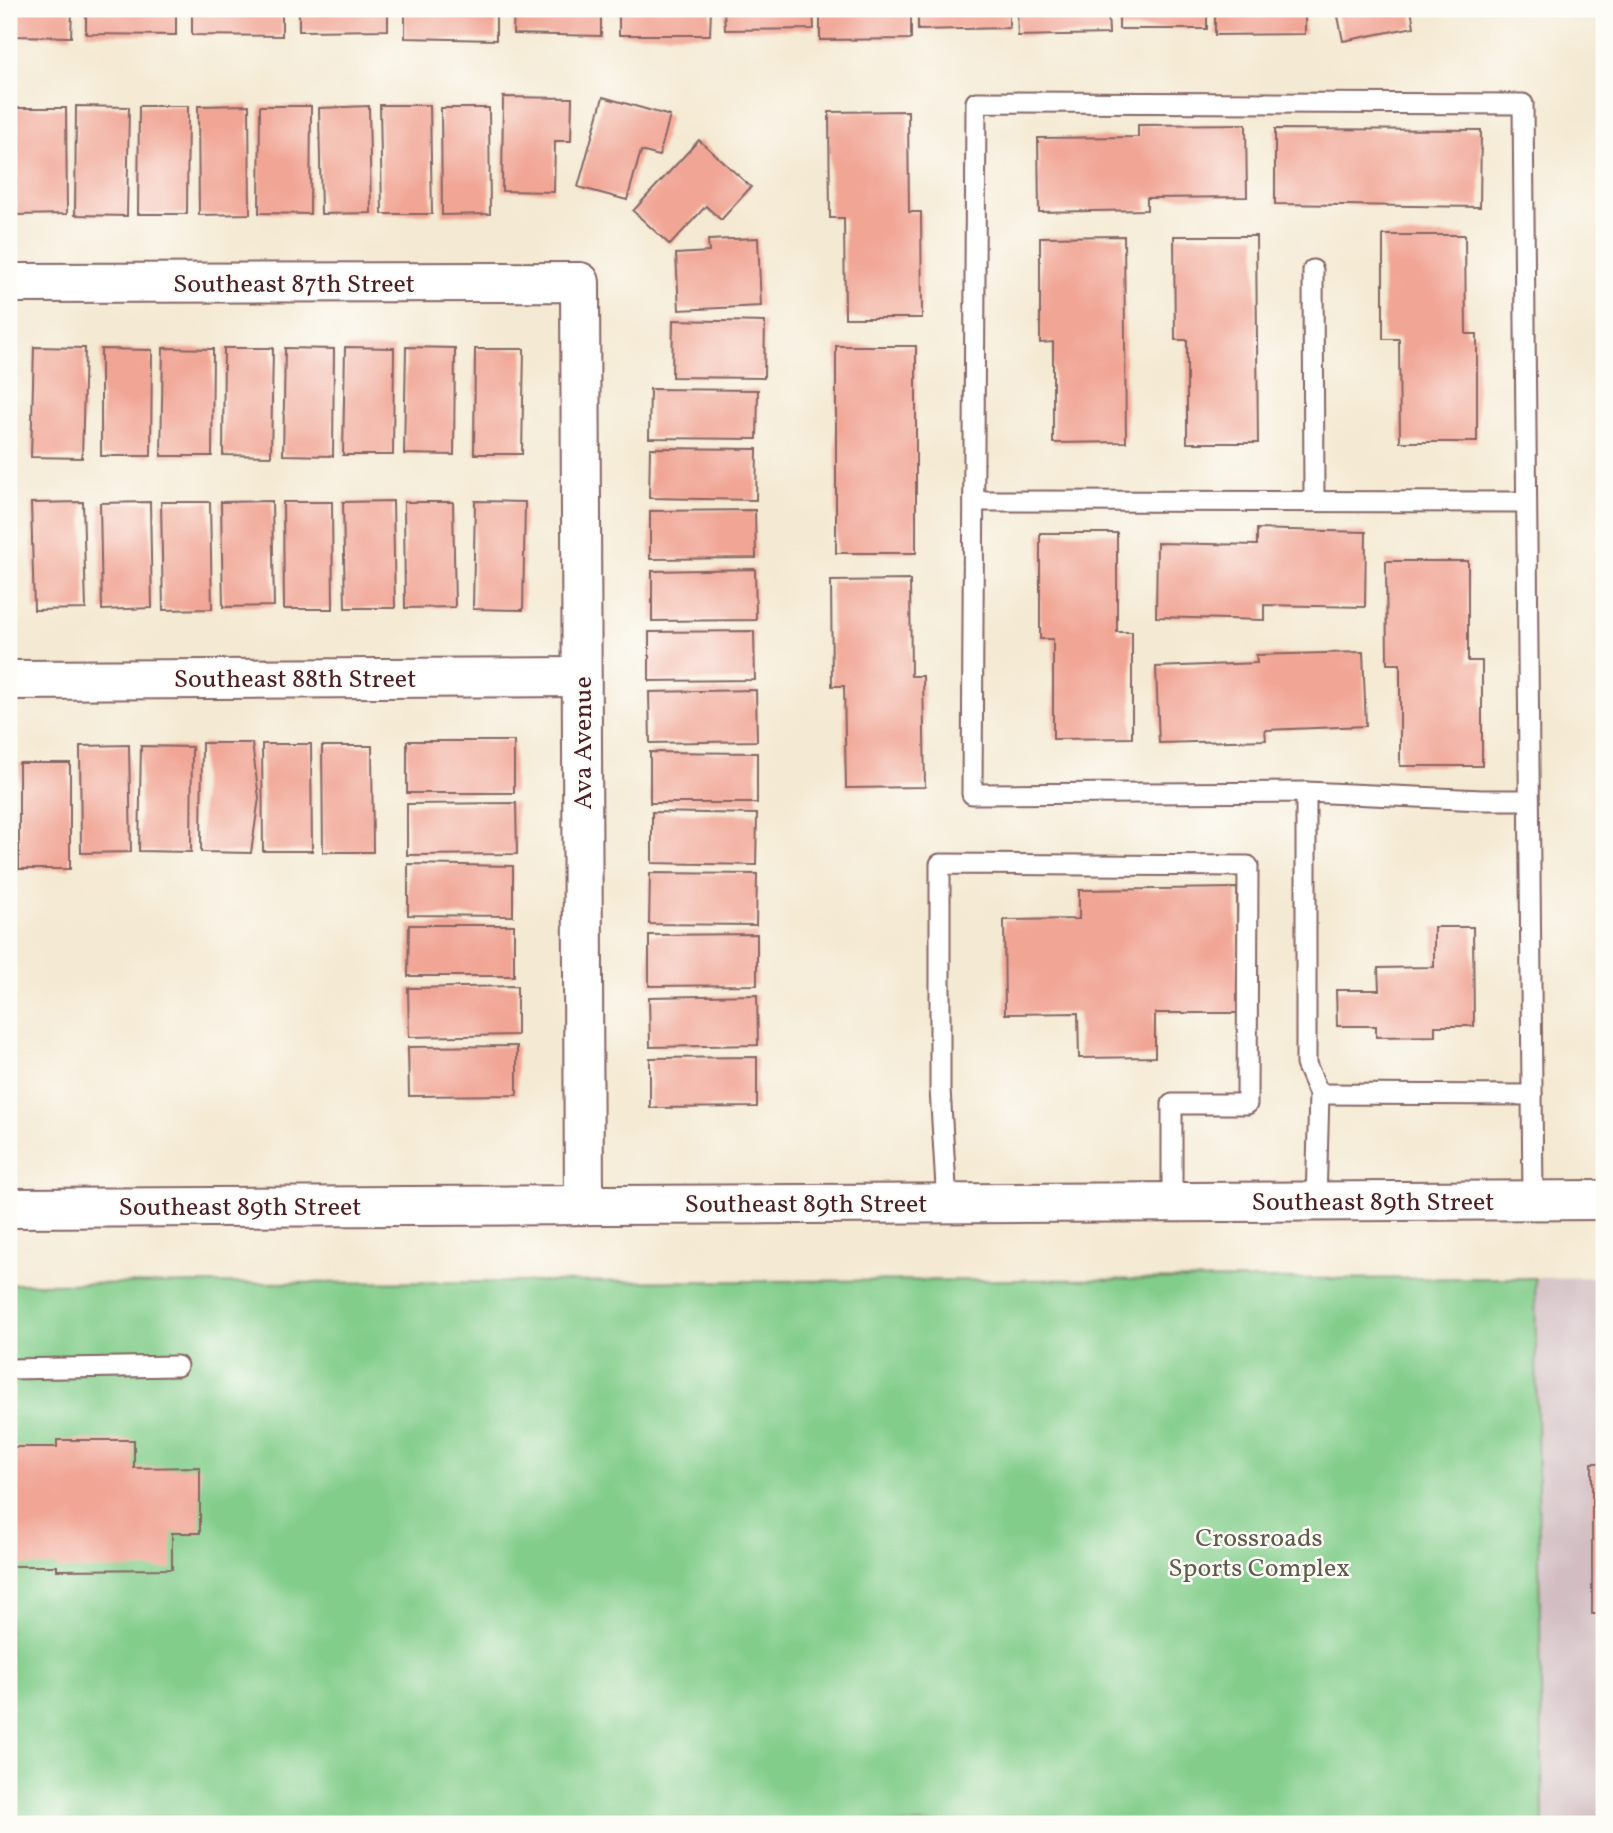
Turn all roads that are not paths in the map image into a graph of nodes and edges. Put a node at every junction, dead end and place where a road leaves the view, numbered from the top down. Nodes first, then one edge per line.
1 (1313, 270) dead end
2 (580, 282) joint
3 (9, 283) edge
4 (974, 501) junction
5 (1314, 501) junction
6 (1526, 502) junction
7 (581, 677) junction
8 (9, 680) edge
9 (1306, 792) junction
10 (1529, 800) junction
11 (1319, 1094) junction
12 (1532, 1095) junction
13 (1533, 1200) junction
14 (1604, 1200) edge
15 (1316, 1201) junction
16 (1172, 1202) junction
17 (947, 1203) junction
18 (584, 1205) junction
19 (9, 1208) edge
20 (177, 1366) dead end
21 (9, 1368) edge

1 - 5 lane
2 - 3 street, Southeast 87th Street
2 - 7 street, Ava Avenue
4 - 5 lane
4 - 6 lane
4 - 9 lane
5 - 6 lane
6 - 10 lane
7 - 8 street, Southeast 88th Street
7 - 18 street, Ava Avenue
9 - 10 lane
9 - 11 lane
10 - 12 lane
11 - 12 lane
11 - 15 lane
12 - 13 lane
13 - 14 street, Southeast 89th Street
13 - 15 street, Southeast 89th Street
15 - 16 street, Southeast 89th Street
16 - 17 street, Southeast 89th Street
16 - 17 lane
17 - 18 street, Southeast 89th Street
18 - 19 street, Southeast 89th Street
20 - 21 lane

